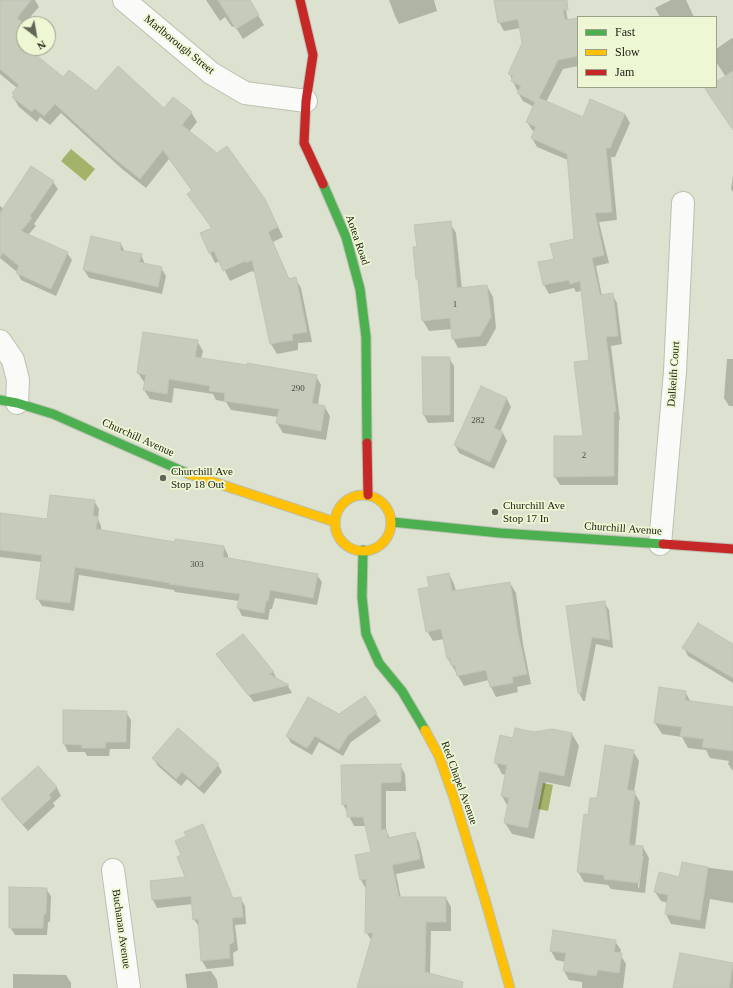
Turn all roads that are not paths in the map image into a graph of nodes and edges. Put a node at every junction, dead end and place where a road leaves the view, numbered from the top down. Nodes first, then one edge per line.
1 (124, 0) edge
2 (300, 0) edge
3 (306, 101) junction
4 (683, 203) dead end
5 (0, 341) edge
6 (8, 401) edge
7 (368, 495) junction
8 (335, 522) junction
9 (392, 522) junction
10 (660, 544) junction
11 (733, 549) edge
12 (363, 550) junction
13 (113, 870) dead end
14 (130, 988) edge
15 (510, 988) edge

1 - 3 street, Marlborough Street
2 - 3 street, Aotea Road
3 - 7 street, Aotea Road
4 - 10 street, Dalkeith Court
5 - 6 street
6 - 8 street, Churchill Avenue
7 - 8 street
7 - 9 street
8 - 12 street
9 - 10 street, Churchill Avenue
9 - 12 street
10 - 11 street, Churchill Avenue
12 - 15 street, Red Chapel Avenue
13 - 14 street, Buchanan Avenue

